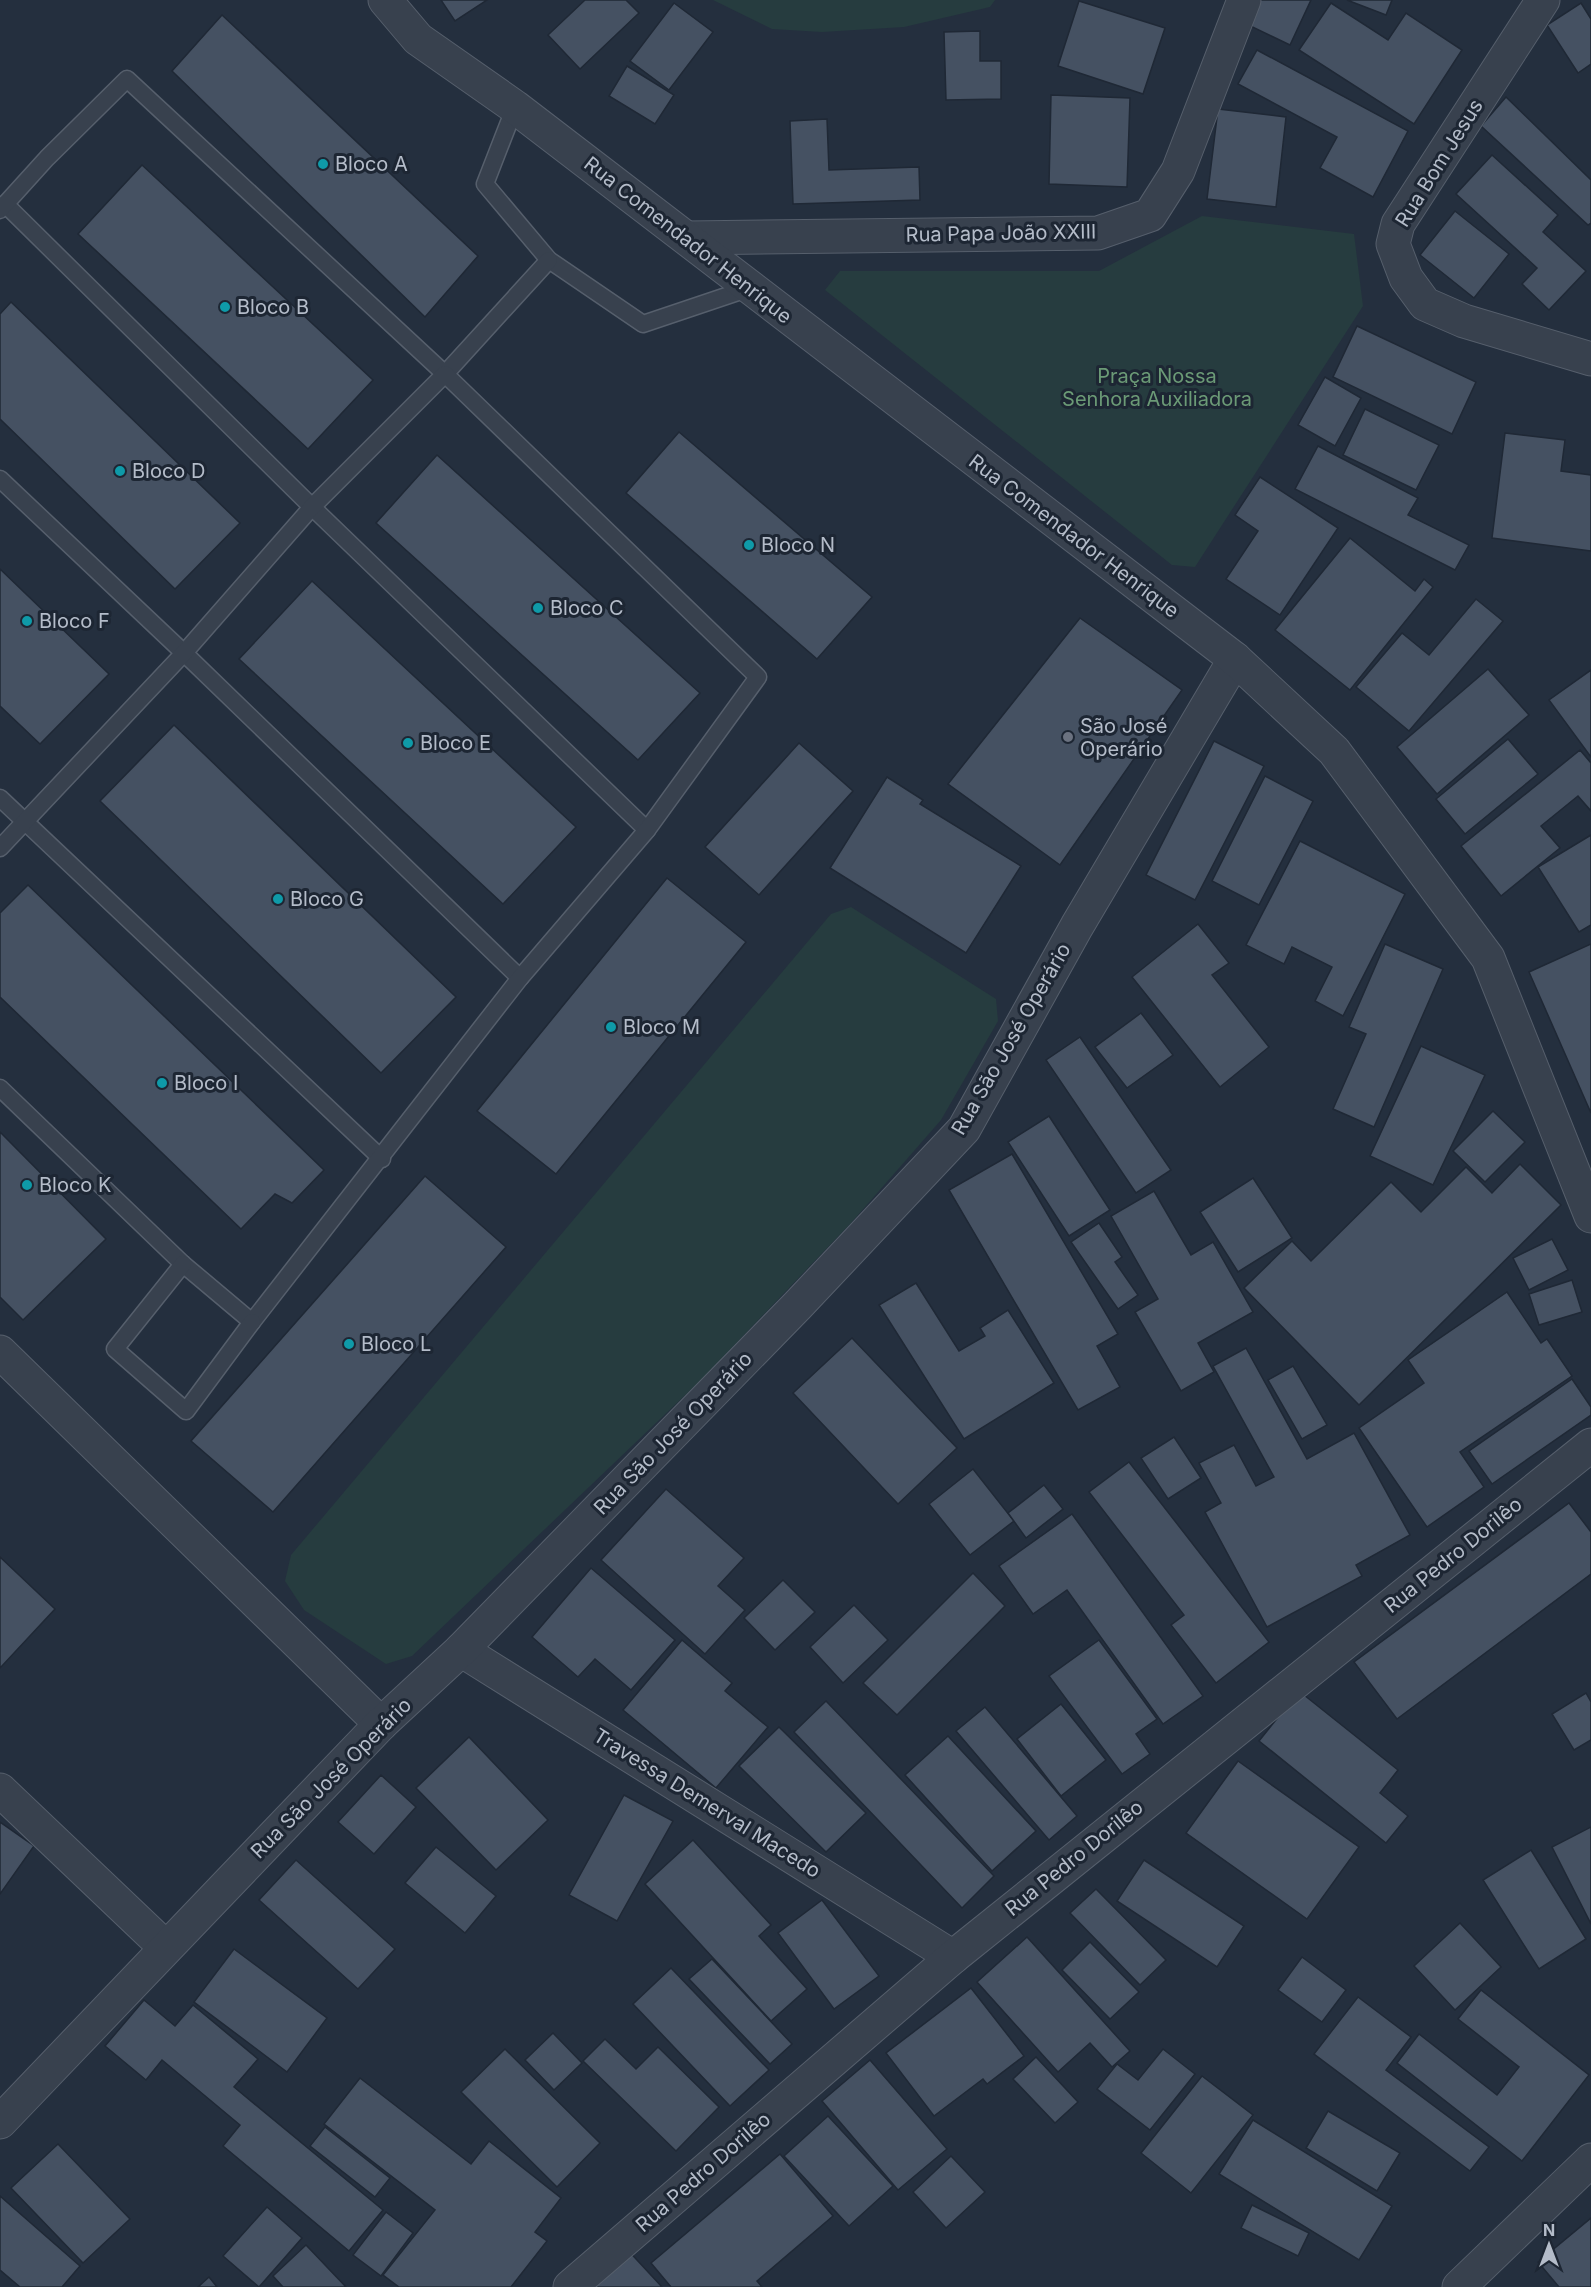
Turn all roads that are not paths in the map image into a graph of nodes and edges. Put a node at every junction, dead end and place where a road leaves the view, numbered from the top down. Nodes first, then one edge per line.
1 (385, 0) edge
2 (1244, 0) edge
3 (1543, 0) edge
4 (515, 107) junction
5 (3, 207) edge
6 (687, 238) junction
7 (549, 260) junction
8 (750, 288) junction
9 (1591, 359) edge
10 (445, 374) junction
11 (0, 480) edge
12 (312, 507) junction
13 (184, 653) junction
14 (1235, 659) junction
15 (0, 798) edge
16 (25, 821) junction
17 (647, 830) junction
18 (0, 849) edge
19 (520, 978) junction
20 (0, 1088) edge
21 (382, 1159) junction
22 (1591, 1216) edge
23 (183, 1264) junction
24 (252, 1322) junction
25 (0, 1352) edge
26 (1591, 1445) edge
27 (461, 1650) junction
28 (381, 1724) junction
29 (0, 1790) edge
30 (165, 1947) junction
31 (953, 1957) junction
32 (0, 2122) edge
33 (1591, 2160) edge
34 (570, 2287) edge
35 (1459, 2287) edge

1 - 4 street, Rua Comendador Henrique
2 - 6 street, Rua Papa João XXIII
3 - 9 street, Rua Bom Jesus
4 - 6 street, Rua Comendador Henrique
4 - 7 lane
5 - 10 lane
5 - 12 lane
6 - 8 street, Rua Comendador Henrique
7 - 8 lane
7 - 10 lane
8 - 14 street, Rua Comendador Henrique
10 - 12 lane
10 - 17 lane
11 - 13 lane
12 - 13 lane
12 - 17 lane
13 - 16 lane
13 - 19 lane
14 - 22 street, Rua Comendador Henrique
14 - 27 street, Rua São José Operário
15 - 16 lane
16 - 18 lane
16 - 21 lane
17 - 19 lane
19 - 21 lane
20 - 23 lane
21 - 24 lane
23 - 24 lane
23 - 24 lane
25 - 28 street
26 - 31 street, Rua Pedro Dorilêo
27 - 28 street, Rua São José Operário
27 - 31 street, Travessa Demerval Macedo
28 - 30 street, Rua São José Operário
29 - 30 street
30 - 32 street, Rua São José Operário
31 - 34 street, Rua Pedro Dorilêo
33 - 35 street

